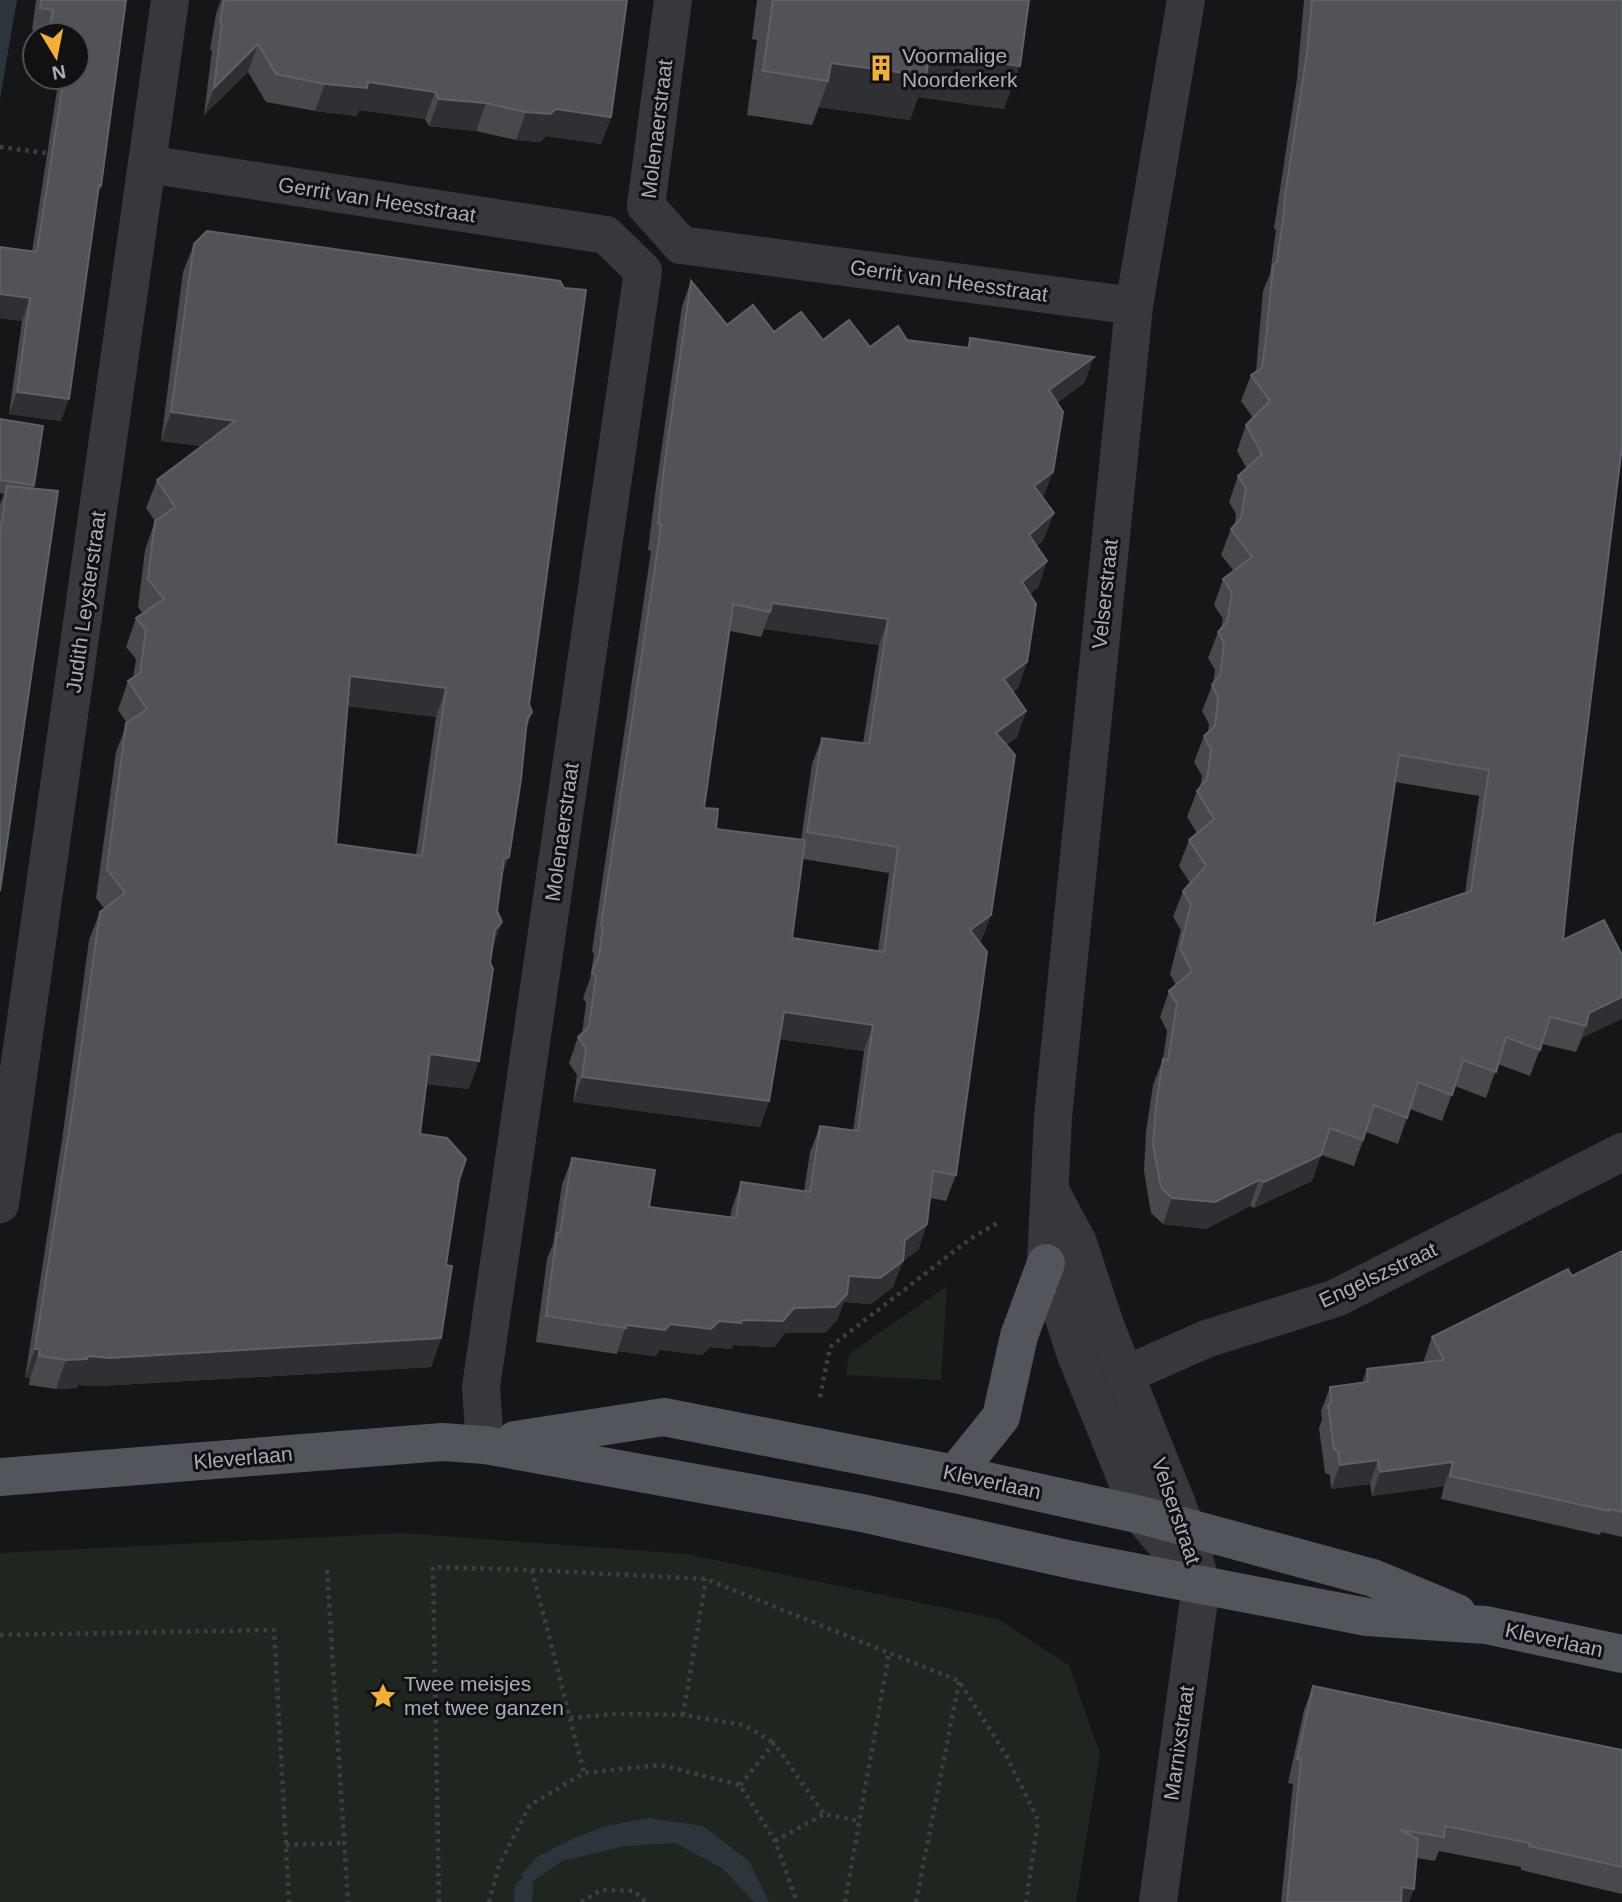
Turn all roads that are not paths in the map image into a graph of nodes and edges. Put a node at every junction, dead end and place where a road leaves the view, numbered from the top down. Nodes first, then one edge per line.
1 (170, 0) edge
2 (673, 0) edge
3 (1186, 0) edge
4 (147, 164) junction
5 (646, 206) junction
6 (606, 235) junction
7 (681, 245) junction
8 (643, 271) junction
9 (1134, 306) junction
10 (1622, 1152) edge
11 (1051, 1192) junction
12 (0, 1204) edge
13 (1046, 1263) junction
14 (1125, 1375) junction
15 (485, 1445) junction
16 (955, 1474) junction
17 (0, 1477) edge
18 (1141, 1515) junction
19 (1186, 1527) junction
20 (1201, 1585) junction
21 (1486, 1625) junction
22 (1622, 1654) edge
23 (1158, 1902) edge

1 - 4 street, Judith Leysterstraat
2 - 5 street, Molenaerstraat
3 - 9 street, Velserstraat
4 - 6 street, Gerrit van Heesstraat
4 - 12 street, Judith Leysterstraat
5 - 6 street
5 - 7 street, Molenaerstraat
6 - 8 street
7 - 8 street
7 - 9 street, Gerrit van Heesstraat
8 - 15 street, Molenaerstraat
9 - 11 street, Velserstraat
10 - 14 street, Engelszstraat
11 - 13 street, Velserstraat
11 - 14 street, Velserstraat
13 - 16 main road
13 - 18 street, Velserstraat
14 - 19 street, Velserstraat
15 - 16 main road, Kleverlaan
15 - 17 main road, Kleverlaan
15 - 20 main road, Kleverlaan
16 - 18 main road, Kleverlaan
18 - 19 main road, Kleverlaan
18 - 20 street, Velserstraat
19 - 20 street, Velserstraat
19 - 21 main road, Kleverlaan
20 - 21 main road, Kleverlaan
20 - 23 street, Marnixstraat
21 - 22 main road, Kleverlaan

